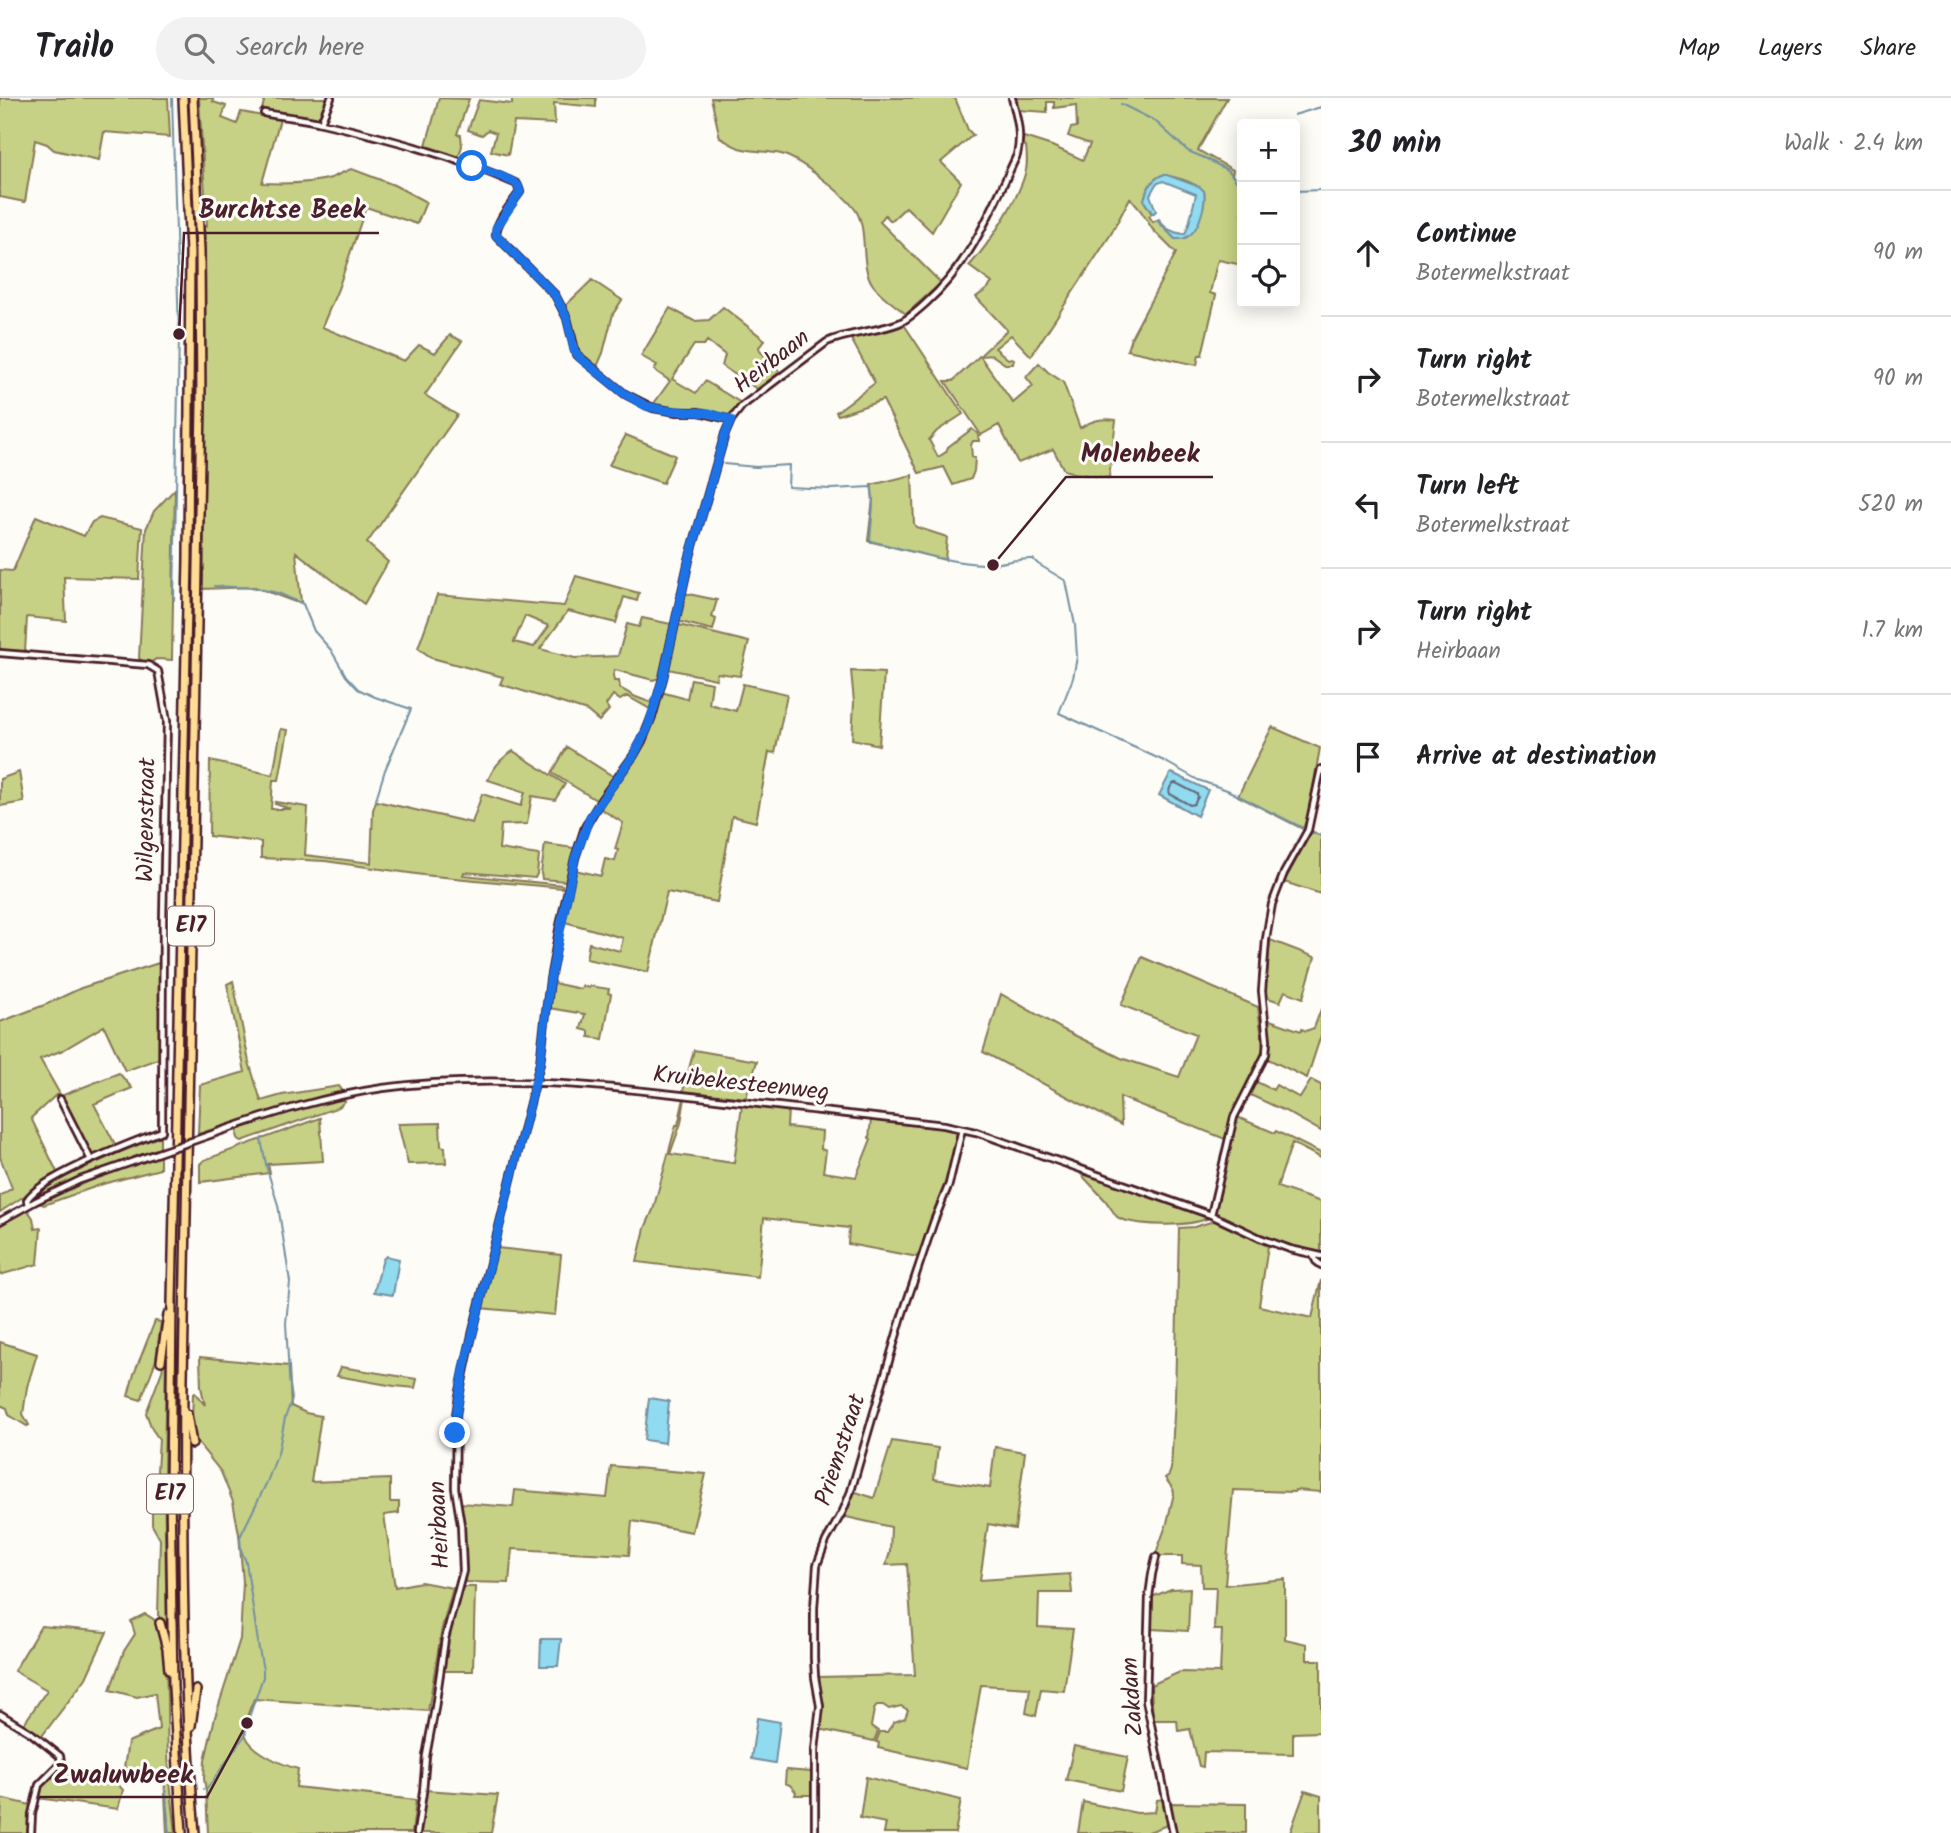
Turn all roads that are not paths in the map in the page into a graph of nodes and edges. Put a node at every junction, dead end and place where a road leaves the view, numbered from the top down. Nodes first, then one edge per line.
1 (183, 98) edge
2 (193, 98) edge
3 (331, 98) edge
4 (1012, 98) edge
5 (264, 113) dead end
6 (321, 122) junction
7 (731, 420) junction
8 (0, 653) edge
9 (1321, 769) edge
10 (535, 1082) junction
11 (60, 1099) dead end
12 (962, 1129) junction
13 (91, 1160) junction
14 (28, 1205) junction
15 (1211, 1215) junction
16 (0, 1221) edge
17 (1313, 1255) junction
18 (1321, 1256) edge
19 (1321, 1265) edge
20 (172, 1301) junction
21 (161, 1361) dead end
22 (183, 1380) junction
23 (191, 1444) dead end
24 (1156, 1557) dead end
25 (160, 1623) dead end
26 (173, 1687) junction
27 (196, 1690) dead end
28 (0, 1714) edge
29 (188, 1755) junction
30 (31, 1833) edge
31 (183, 1833) edge
32 (195, 1833) edge
33 (417, 1833) edge
34 (815, 1833) edge
35 (1173, 1833) edge

1 - 20 highway, E17
2 - 22 highway, E17
3 - 6 street
4 - 7 street, Heirbaan
5 - 6 street
6 - 7 street
7 - 10 street, Heirbaan
8 - 13 street, Wilgenstraat
9 - 15 street
10 - 12 street, Kruibekesteenweg
10 - 14 street, Kruibekesteenweg, bridge
10 - 33 street, Heirbaan
11 - 13 street
12 - 15 street, Kruibekesteenweg
12 - 34 street, Priemstraat
13 - 14 street
14 - 16 street
15 - 17 street, Kruibekesteenweg
17 - 18 street, Kruibekesteenweg
17 - 19 street
20 - 21 highway
20 - 26 highway, E17
22 - 23 highway
22 - 29 highway, E17
24 - 35 street, Zakdam
25 - 26 highway
26 - 31 highway, E17
27 - 29 highway
28 - 30 street
29 - 32 highway, E17

